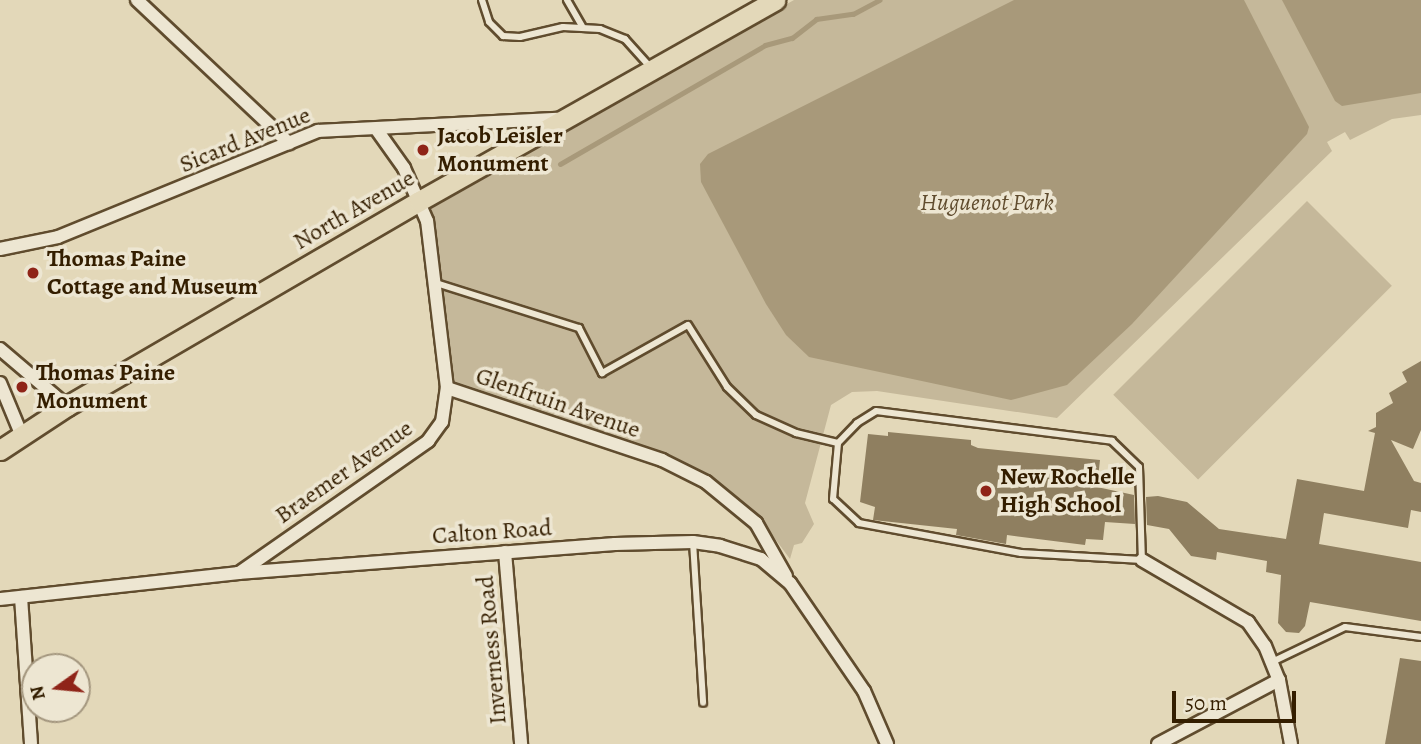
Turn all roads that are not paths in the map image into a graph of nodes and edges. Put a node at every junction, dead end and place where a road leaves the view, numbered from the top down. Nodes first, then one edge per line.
1 (138, 0) edge
2 (482, 0) edge
3 (567, 0) edge
4 (775, 0) edge
5 (583, 28) junction
6 (651, 69) junction
7 (559, 119) junction
8 (377, 130) junction
9 (289, 143) junction
10 (419, 201) junction
11 (0, 249) edge
12 (436, 283) junction
13 (0, 349) edge
14 (0, 383) edge
15 (447, 388) junction
16 (67, 406) junction
17 (22, 436) junction
18 (838, 443) junction
19 (1, 448) edge
20 (692, 542) junction
21 (505, 552) junction
22 (1142, 560) junction
23 (238, 573) junction
24 (790, 583) junction
25 (21, 597) junction
26 (0, 599) edge
27 (1421, 637) edge
28 (1272, 662) junction
29 (1279, 680) junction
30 (703, 703) dead end
31 (31, 744) edge
32 (521, 744) edge
33 (887, 744) edge
34 (1158, 744) edge
35 (1291, 744) edge

1 - 9 street
2 - 5 lane
3 - 5 lane
4 - 6 main road, North Avenue
5 - 6 lane
6 - 7 main road, North Avenue
7 - 8 street, Sicard Avenue
7 - 10 main road, North Avenue
8 - 9 street, Sicard Avenue
8 - 10 street, Glenfruin Avenue
9 - 11 street, Sicard Avenue
10 - 12 street, Glenfruin Avenue
10 - 16 main road, North Avenue
12 - 15 street, Glenfruin Avenue
12 - 18 lane
13 - 16 street
14 - 17 street
15 - 23 street, Braemer Avenue
15 - 24 street, Glenfruin Avenue
16 - 17 main road, North Avenue
17 - 19 main road, North Avenue
18 - 22 lane
18 - 22 lane
20 - 21 street, Calton Road
20 - 24 street, Calton Road
20 - 30 lane
21 - 23 street, Calton Road
21 - 32 street, Inverness Road
22 - 28 street
23 - 25 street, Calton Road
24 - 33 street, Calton Road
25 - 26 street, Calton Road
25 - 31 street
27 - 28 lane
28 - 29 street
29 - 34 street
29 - 35 street

